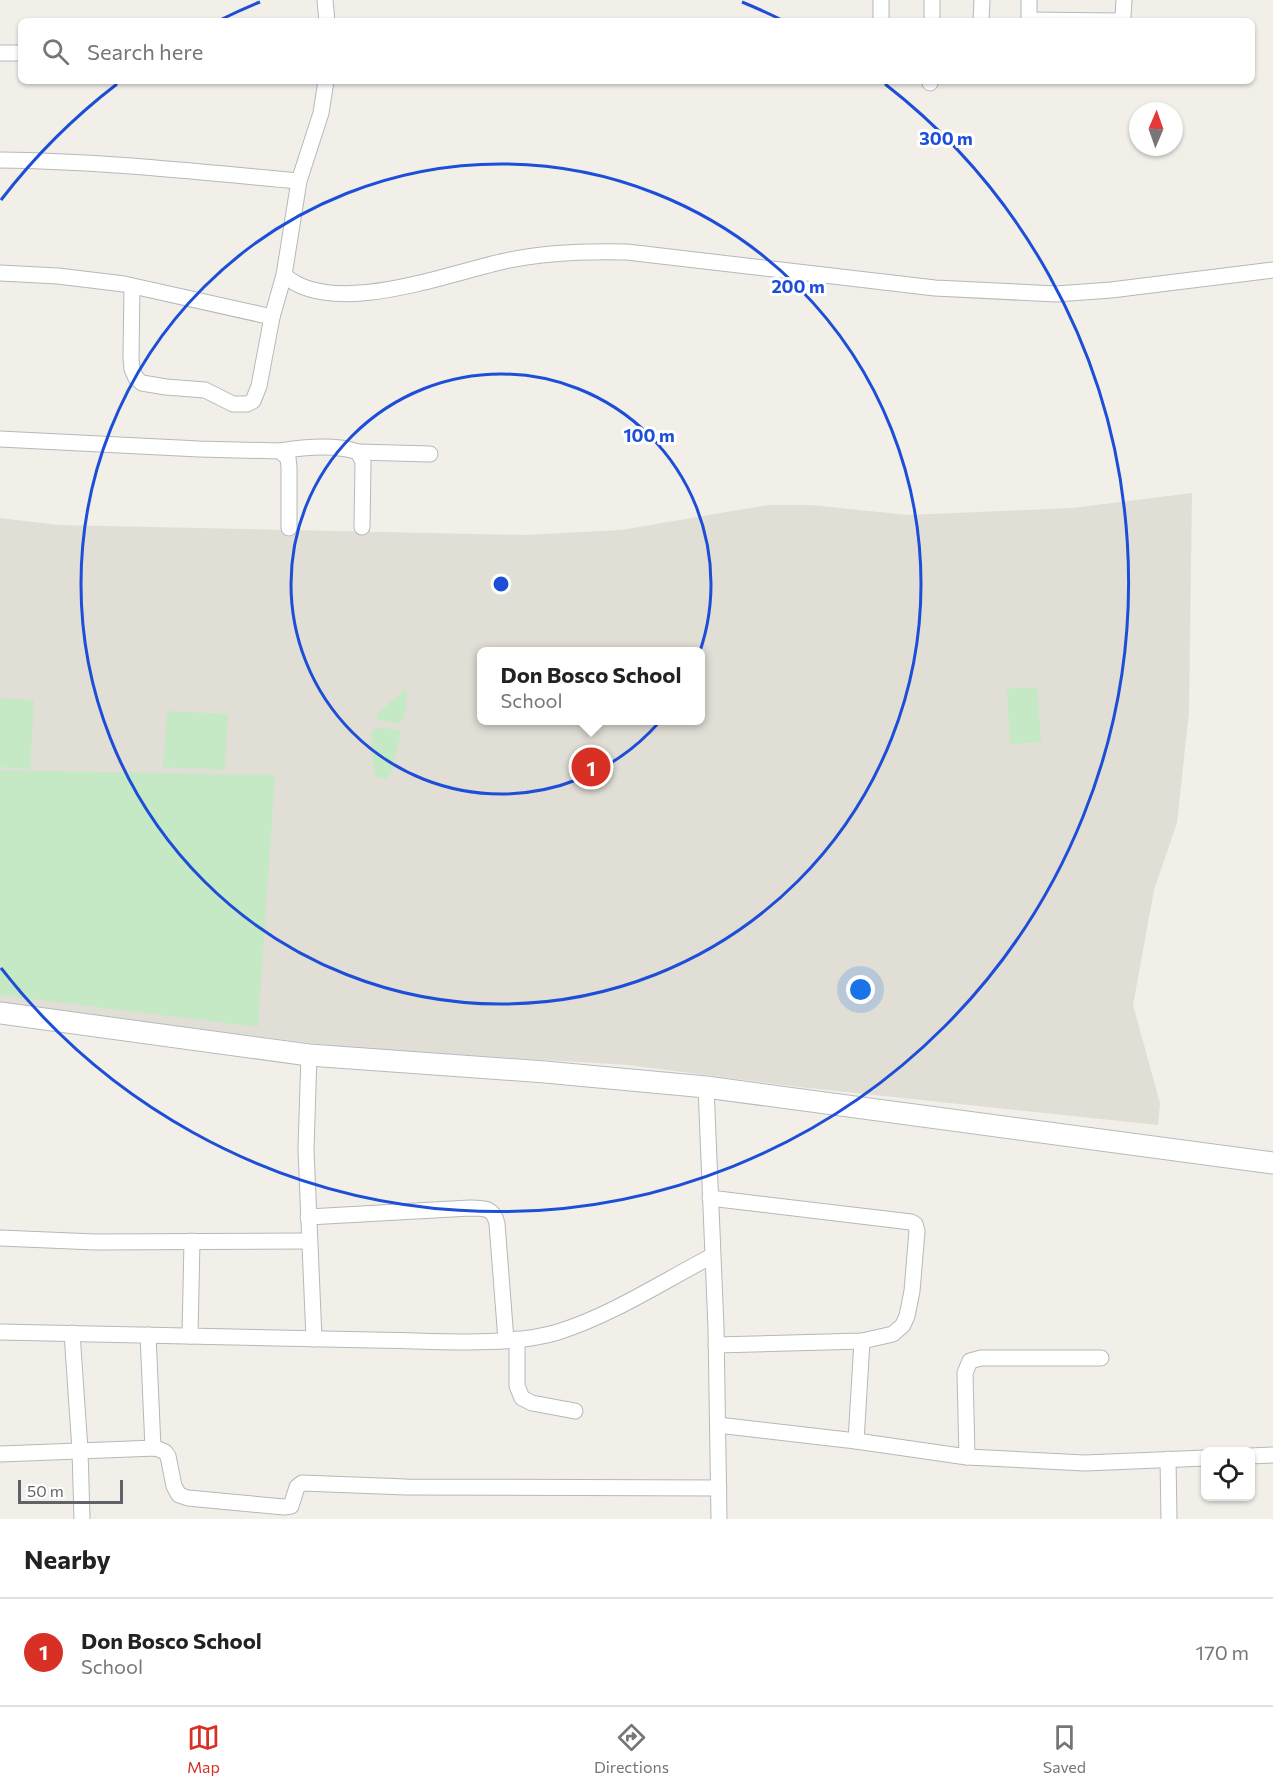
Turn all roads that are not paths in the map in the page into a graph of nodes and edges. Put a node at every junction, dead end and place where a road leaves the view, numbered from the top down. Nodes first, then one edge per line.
1 (325, 0) edge
2 (881, 0) edge
3 (932, 0) edge
4 (982, 0) edge
5 (1029, 0) edge
6 (1124, 0) edge
7 (327, 18) edge
8 (880, 18) edge
9 (932, 18) edge
10 (981, 18) edge
11 (1029, 18) edge
12 (1122, 18) edge
13 (0, 53) edge
14 (18, 53) edge
15 (326, 84) edge
16 (0, 160) edge
17 (299, 181) junction
18 (1273, 270) edge
19 (0, 273) edge
20 (284, 275) junction
21 (132, 286) junction
22 (272, 317) junction
23 (0, 439) edge
24 (280, 451) junction
25 (358, 452) junction
26 (430, 454) dead end
27 (362, 527) dead end
28 (289, 528) dead end
29 (0, 1013) edge
30 (309, 1055) junction
31 (706, 1088) junction
32 (1273, 1163) edge
33 (711, 1198) junction
34 (308, 1217) junction
35 (0, 1238) edge
36 (192, 1241) junction
37 (308, 1241) junction
38 (712, 1256) junction
39 (0, 1332) edge
40 (72, 1334) junction
41 (148, 1335) junction
42 (190, 1336) junction
43 (314, 1339) junction
44 (511, 1340) junction
45 (862, 1341) junction
46 (716, 1345) junction
47 (1101, 1358) dead end
48 (575, 1411) dead end
49 (718, 1425) junction
50 (856, 1441) junction
51 (153, 1448) junction
52 (80, 1450) junction
53 (0, 1454) edge
54 (1273, 1455) edge
55 (1255, 1456) edge
56 (967, 1457) junction
57 (1201, 1458) edge
58 (1168, 1459) junction
59 (644, 1478) dead end
60 (719, 1484) junction
61 (82, 1519) edge
62 (719, 1519) edge
63 (1169, 1519) edge

1 - 7 street
2 - 8 street
3 - 9 street
4 - 10 street
5 - 11 street
6 - 12 street
13 - 14 street
15 - 17 street
16 - 17 street
17 - 20 street
18 - 20 street
19 - 21 street
20 - 22 street
21 - 22 street
21 - 22 street
23 - 24 street
24 - 25 street
24 - 28 street
25 - 26 street
25 - 27 street
29 - 30 street
30 - 31 street
30 - 34 street
31 - 32 street
31 - 33 street
33 - 38 street
33 - 45 street
34 - 37 street
34 - 44 street
35 - 36 street
36 - 37 street
36 - 42 street
37 - 43 street
38 - 44 street
38 - 46 street
39 - 40 street
40 - 41 street
40 - 52 street
41 - 42 street
41 - 51 street
42 - 43 street
43 - 44 street
44 - 48 street
45 - 46 street
45 - 50 street
46 - 49 street
47 - 56 street
49 - 50 street
49 - 60 street
50 - 56 street
51 - 52 street
51 - 60 street
52 - 53 street
52 - 61 street
54 - 55 street
56 - 58 street
57 - 58 street
58 - 63 street
59 - 60 street
60 - 62 street

